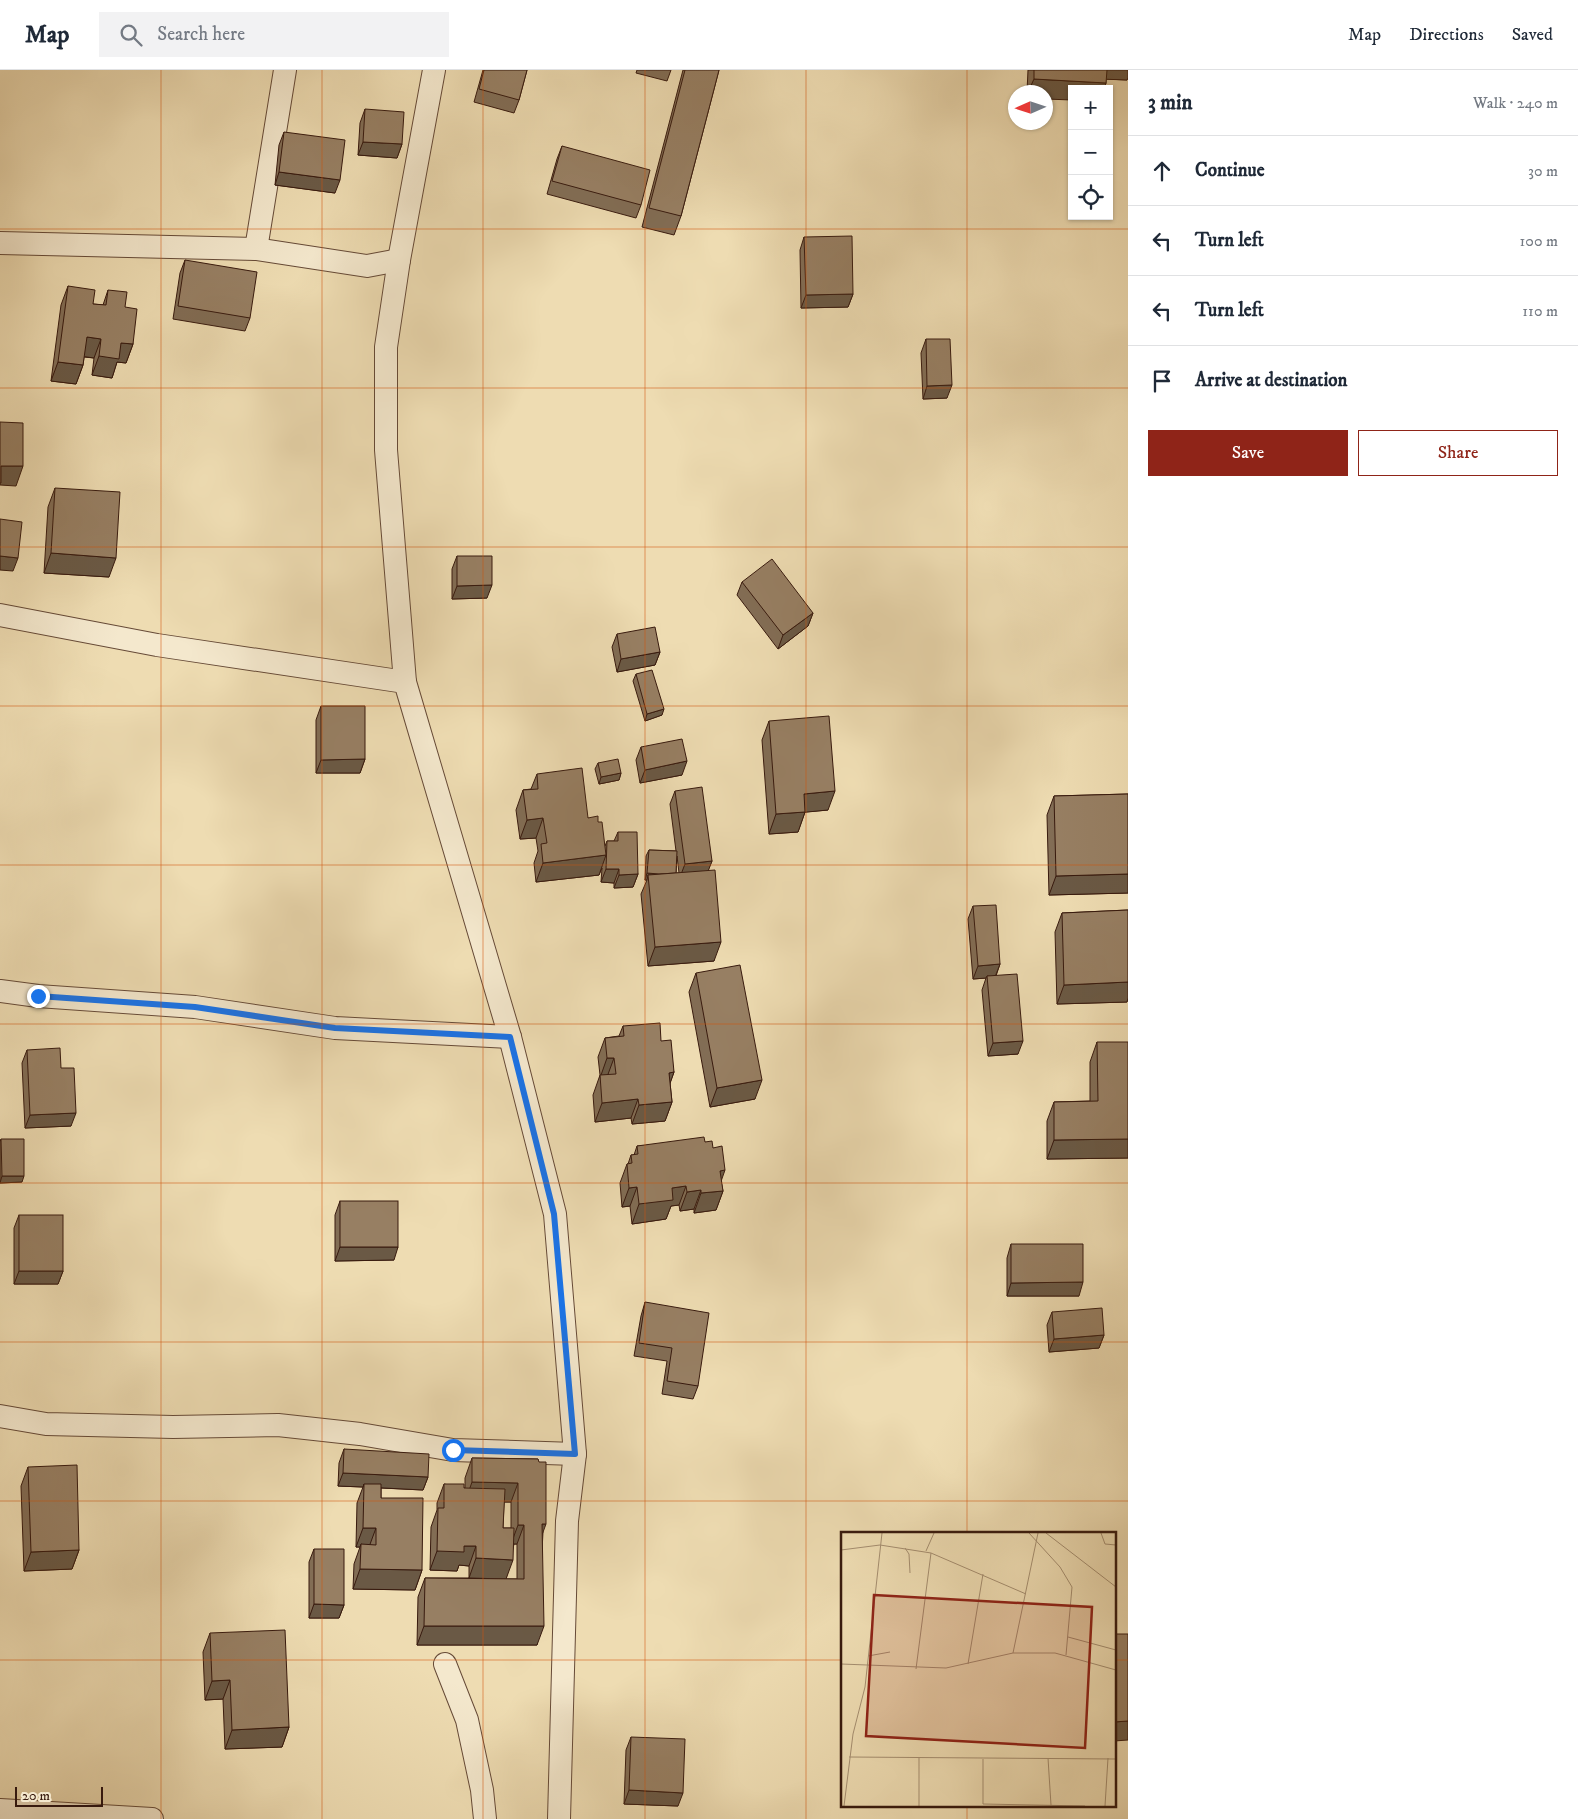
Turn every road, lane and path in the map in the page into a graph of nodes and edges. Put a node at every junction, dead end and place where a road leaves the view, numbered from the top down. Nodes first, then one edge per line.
1 (285, 70) edge
2 (434, 70) edge
3 (0, 242) edge
4 (256, 248) junction
5 (399, 260) junction
6 (0, 615) edge
7 (405, 682) junction
8 (0, 991) edge
9 (510, 1037) junction
10 (0, 1416) edge
11 (575, 1454) junction
12 (446, 1664) dead end
13 (0, 1810) edge
14 (152, 1819) edge
15 (485, 1819) edge
16 (558, 1819) edge

1 - 4 street
2 - 5 street
3 - 4 street
4 - 5 street
5 - 7 street
6 - 7 street
7 - 9 street
8 - 9 street
9 - 11 street
10 - 11 street
11 - 16 street
12 - 15 street
13 - 14 street

